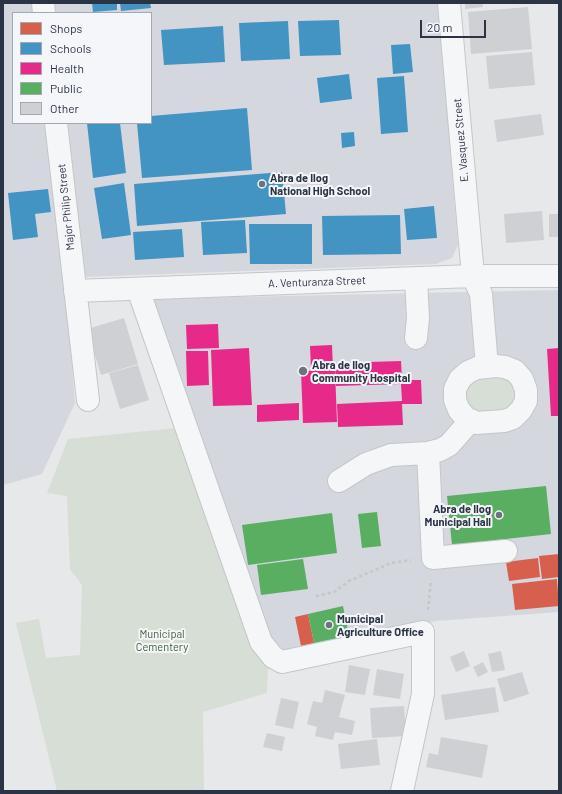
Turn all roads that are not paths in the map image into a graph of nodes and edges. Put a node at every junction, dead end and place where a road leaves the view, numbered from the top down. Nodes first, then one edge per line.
1 (449, 3) edge
2 (56, 124) edge
3 (473, 276) junction
4 (559, 276) edge
5 (416, 279) junction
6 (138, 289) junction
7 (75, 291) junction
8 (416, 338) dead end
9 (487, 367) junction
10 (88, 400) dead end
11 (471, 420) junction
12 (428, 453) junction
13 (339, 481) dead end
14 (506, 551) dead end
15 (402, 791) edge

1 - 3 street, E. Vasquez Street
2 - 7 street, Major Philip Street
3 - 4 street, A. Venturanza Street
3 - 5 street, A. Venturanza Street
3 - 9 street, E. Vasquez Street
5 - 6 street, A. Venturanza Street
5 - 8 street
6 - 7 street, A. Venturanza Street
6 - 15 street
7 - 10 street, Major Philip Street
9 - 11 street
9 - 11 street
11 - 12 street
12 - 13 street
12 - 14 street

